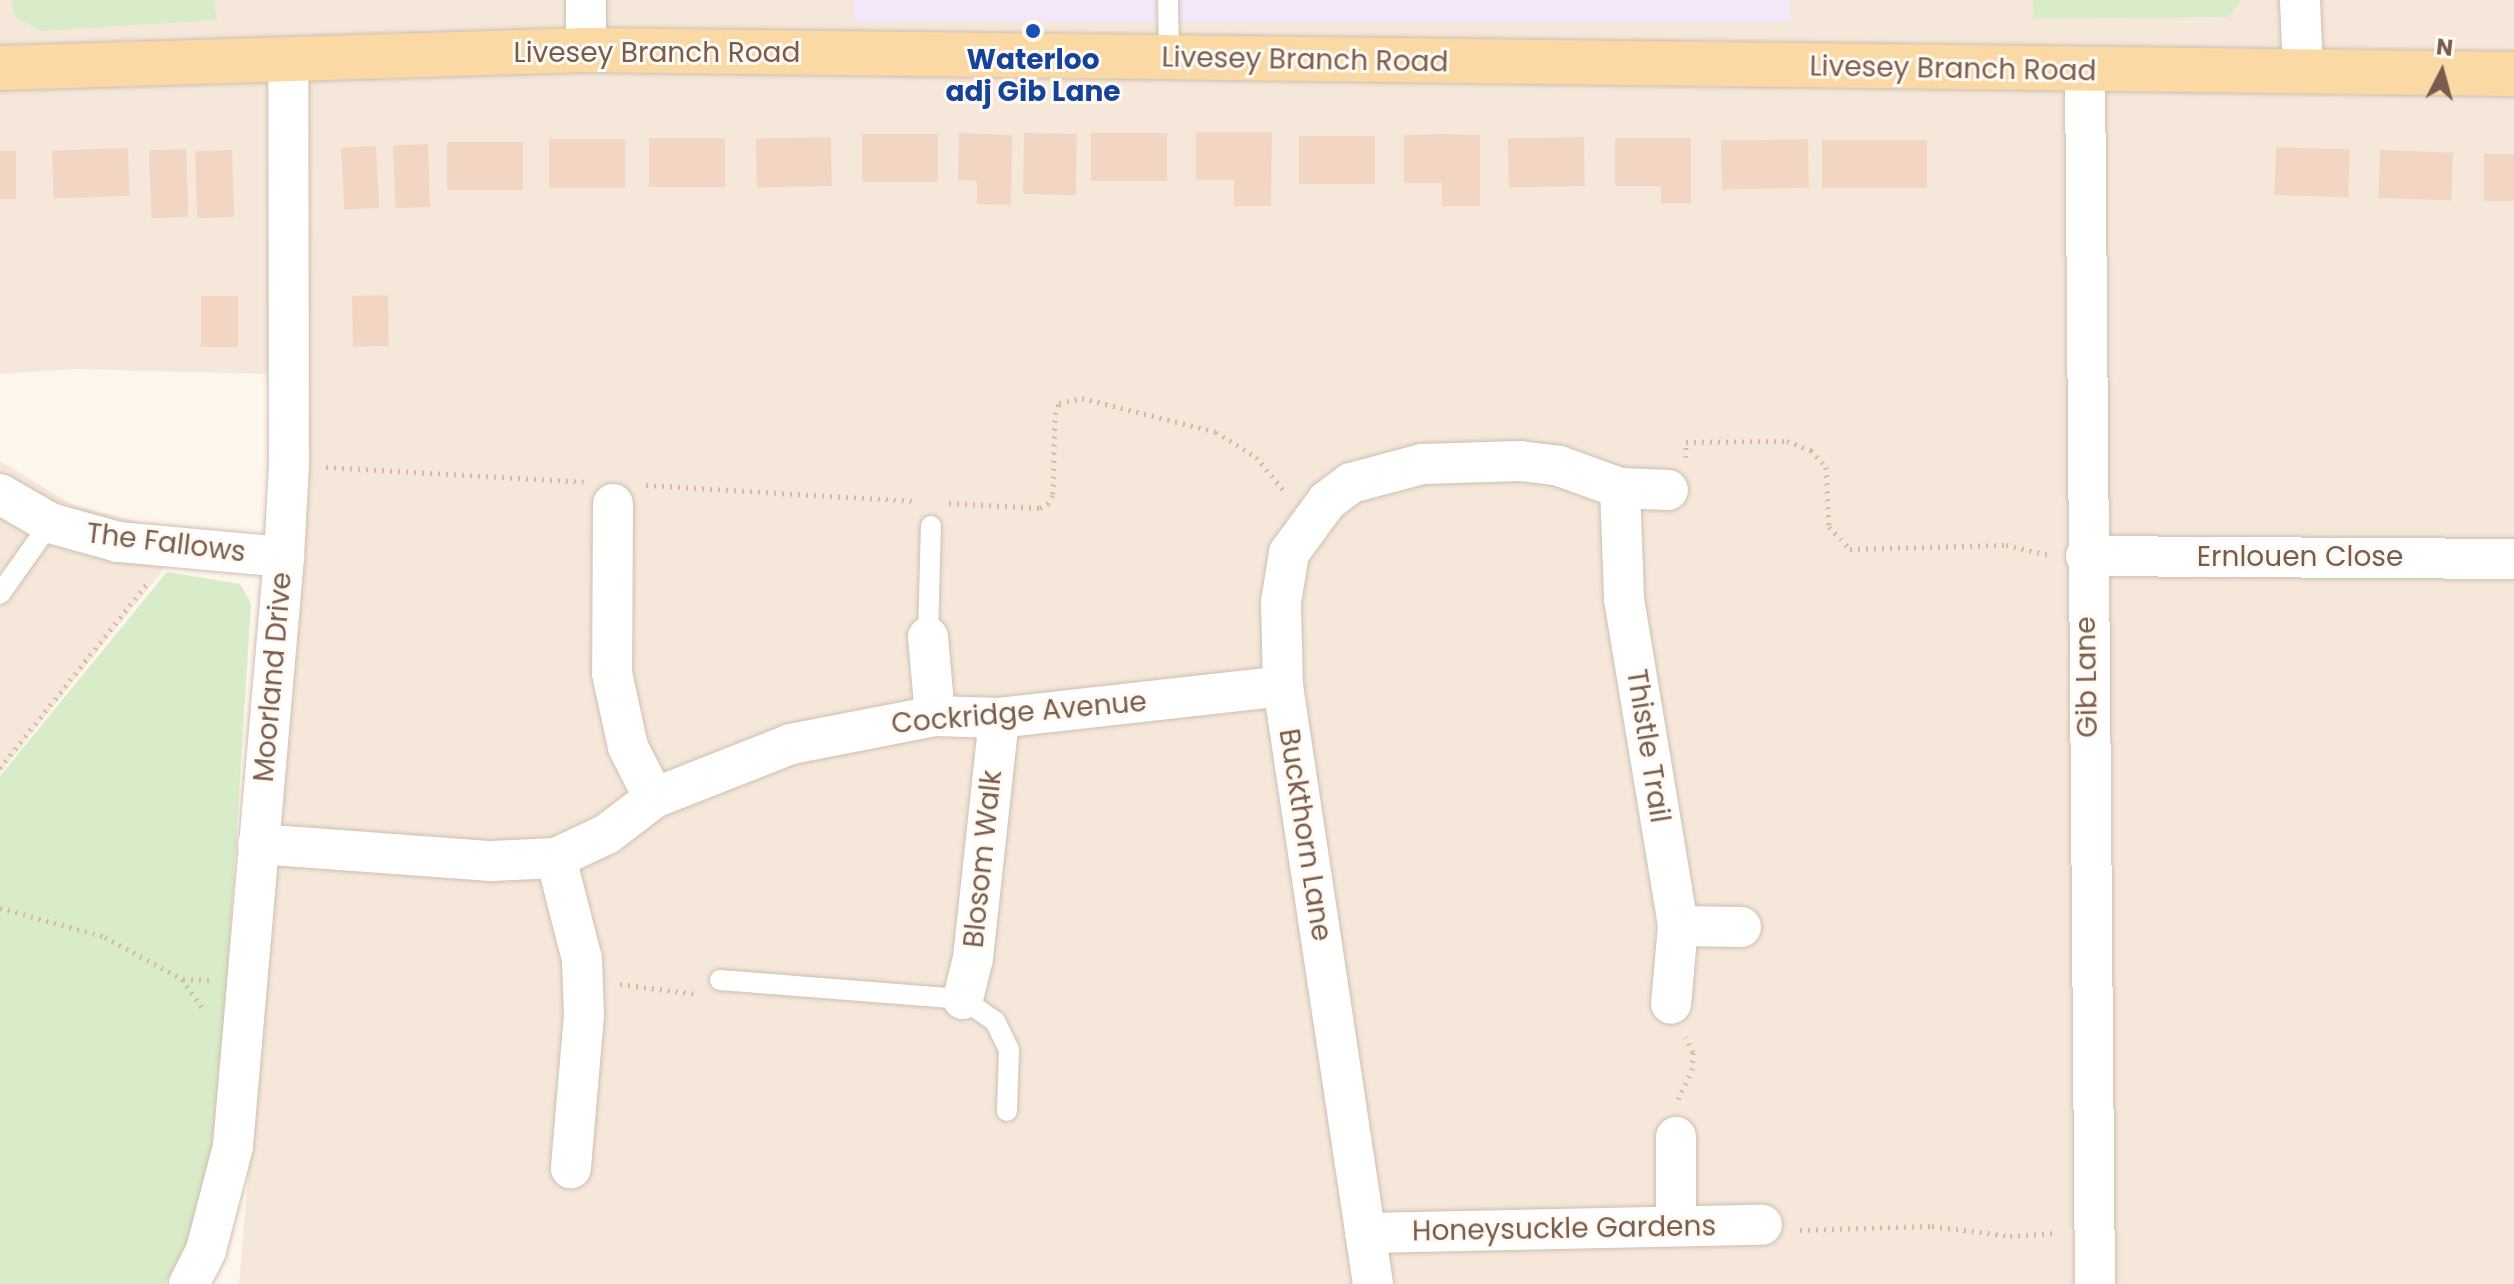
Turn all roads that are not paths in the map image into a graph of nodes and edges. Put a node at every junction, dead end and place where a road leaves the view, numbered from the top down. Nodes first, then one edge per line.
1 (586, 0) edge
2 (1168, 0) edge
3 (2300, 0) edge
4 (586, 50) junction
5 (1169, 58) junction
6 (288, 61) junction
7 (0, 68) edge
8 (2085, 71) junction
9 (2303, 72) junction
10 (2514, 74) edge
11 (1620, 488) junction
12 (611, 490) road end
13 (1668, 490) road end
14 (0, 494) edge
15 (50, 523) junction
16 (931, 526) dead end
17 (2086, 556) junction
18 (284, 557) junction
19 (2514, 559) edge
20 (0, 594) edge
21 (928, 637) joint
22 (1283, 686) junction
23 (935, 716) junction
24 (999, 718) junction
25 (654, 798) junction
26 (258, 844) junction
27 (556, 858) junction
28 (1678, 926) junction
29 (1741, 927) dead end
30 (720, 980) road end
31 (963, 999) junction
32 (1671, 1004) road end
33 (1007, 1111) dead end
34 (1676, 1137) road end
35 (571, 1168) dead end
36 (1676, 1225) junction
37 (1762, 1225) road end
38 (1365, 1233) junction
39 (189, 1284) edge
40 (1373, 1284) edge
41 (2095, 1284) edge

1 - 4 street
2 - 5 lane
3 - 9 street
4 - 5 main road, Livesey Branch Road
4 - 6 main road, Livesey Branch Road
5 - 8 main road, Livesey Branch Road
6 - 7 main road, Livesey Branch Road
6 - 18 street, Moorland Drive
8 - 9 main road, Livesey Branch Road
8 - 17 street, Gib Lane
9 - 10 main road, Livesey Branch Road
11 - 13 street
11 - 22 street, Buckthorn Lane
11 - 28 street, Thistle Trail
12 - 25 street
14 - 15 street, The Fallows
15 - 18 street, The Fallows
15 - 20 lane, The Fallows
16 - 21 lane
17 - 19 street, Ernlouen Close
17 - 41 street, Gib Lane
18 - 26 street, Moorland Drive
21 - 23 street
22 - 24 street, Cockridge Avenue
22 - 38 street, Buckthorn Lane
23 - 24 street, Cockridge Avenue
23 - 25 street, Cockridge Avenue
24 - 31 street, Blosom Walk
25 - 27 street, Cockridge Avenue
26 - 27 street, Cockridge Avenue
26 - 39 street, Moorland Drive
27 - 35 street
28 - 29 street
28 - 32 street, Thistle Trail
30 - 31 lane
31 - 33 lane
34 - 36 street
36 - 37 street, Honeysuckle Gardens
36 - 38 street, Honeysuckle Gardens
38 - 40 street, Buckthorn Lane

